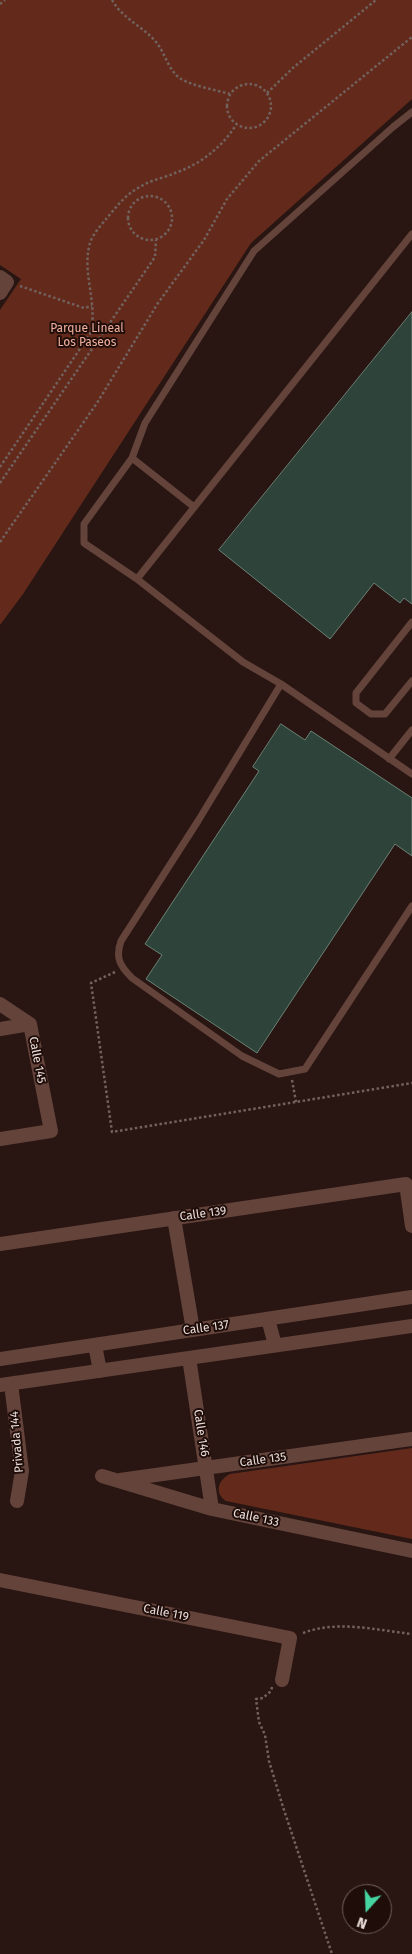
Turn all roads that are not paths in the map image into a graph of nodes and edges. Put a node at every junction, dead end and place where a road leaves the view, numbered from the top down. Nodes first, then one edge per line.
1 (412, 112) edge
2 (412, 234) edge
3 (132, 458) junction
4 (194, 507) junction
5 (137, 579) junction
6 (412, 622) edge
7 (412, 681) edge
8 (281, 684) junction
9 (412, 730) edge
10 (389, 759) junction
11 (412, 774) edge
12 (412, 906) edge
13 (0, 1004) edge
14 (30, 1024) junction
15 (0, 1029) edge
16 (0, 1139) edge
17 (174, 1218) junction
18 (412, 1226) edge
19 (0, 1244) edge
20 (412, 1297) edge
21 (268, 1319) junction
22 (412, 1326) edge
23 (193, 1330) junction
24 (95, 1345) junction
25 (274, 1346) junction
26 (189, 1358) junction
27 (0, 1359) edge
28 (100, 1371) junction
29 (5, 1384) edge
30 (412, 1439) edge
31 (207, 1468) junction
32 (108, 1478) joint
33 (17, 1501) dead end
34 (212, 1509) junction
35 (412, 1551) edge
36 (0, 1580) edge
37 (282, 1680) road end

1 - 3 lane
2 - 4 lane
3 - 4 lane
3 - 5 lane
4 - 5 lane
5 - 8 lane
6 - 7 lane
8 - 10 lane
8 - 12 lane
9 - 10 lane
10 - 11 lane
13 - 14 street, Calle 145
14 - 15 street
14 - 16 street, Calle 145
17 - 18 street, Calle 139
17 - 19 street, Calle 139
17 - 23 street
20 - 21 street, Calle 137
21 - 23 street, Calle 137
21 - 25 street
22 - 25 street
23 - 24 street, Calle 137
24 - 27 street, Calle 137
24 - 28 street
25 - 26 street
26 - 28 street
26 - 31 street, Calle 146
28 - 29 street
29 - 33 street, Privada 144
30 - 31 street, Calle 135
31 - 32 street, Calle 135
31 - 34 street, Calle 146
32 - 34 street, Calle 133
34 - 35 street, Calle 133
36 - 37 street, Calle 119

